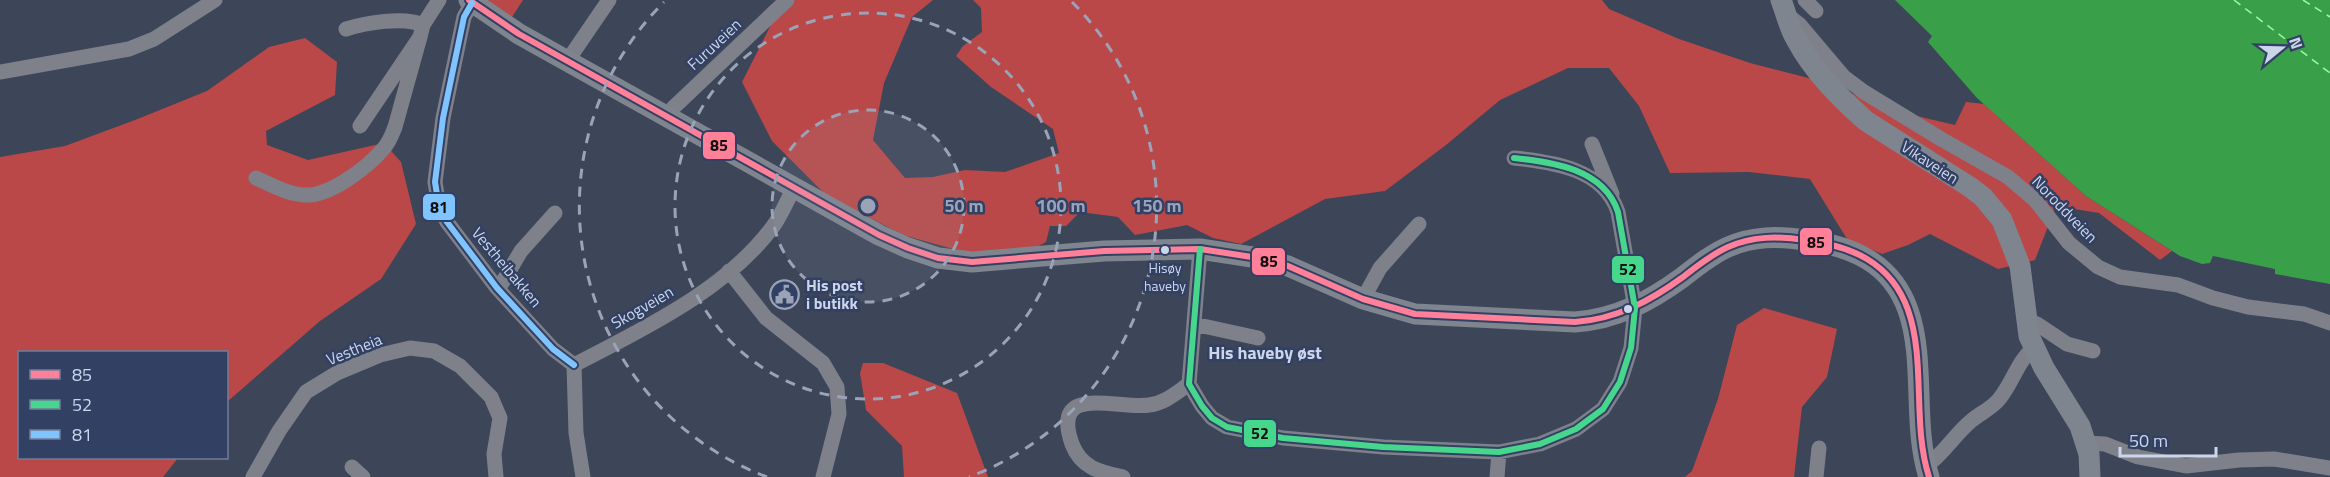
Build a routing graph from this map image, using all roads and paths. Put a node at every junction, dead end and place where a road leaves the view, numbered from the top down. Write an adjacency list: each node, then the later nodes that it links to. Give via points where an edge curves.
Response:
1 (215, 0): 12 (street, via 154,39 129,49)
2 (439, 0): 10 (street)
3 (609, 0): 11 (street)
4 (788, 0): 13 (street, Furuveien)
5 (1805, 0): 8 (street)
6 (471, 1): 11 (main road, via 519,34); 24 (street, Vestheibakken, via 464,17 443,118 435,182 439,207 447,222)
7 (1784, 7): 27 (main road, Vikaveien, via 1807,56 1849,106 1866,121 1970,187 1992,207 2009,234 2020,266); 28 (street, Noroddveien, via 1844,77 2008,177 2035,200 2069,243 2098,267 2120,277 2178,285 2248,307 2304,314)
8 (1816, 11)
9 (346, 29): 10 (street, via 397,21 417,22)
10 (421, 31): 14 (street); 17 (street, via 395,127 383,150 352,176 324,192 297,194)
11 (568, 60): 13 (main road)
12 (0, 72)
13 (669, 116): 18 (main road)
14 (360, 126)
15 (1592, 144): 19 (street)
16 (1514, 159): 19 (street, via 1566,166 1587,175)
17 (256, 178)
18 (794, 188): 22 (main road, via 908,248 956,261 1005,261 1104,250); 23 (street, Skogveien, via 776,224)
19 (1613, 196): 26 (street)
20 (555, 213): 24 (street, via 521,252)
21 (1419, 224): 25 (street, via 1380,268)
22 (1200, 249): 25 (main road, via 1288,266); 29 (street)
23 (729, 271): 33 (street, Skogveien, via 648,326); 43 (street, via 766,318 823,363 837,387 839,414)
24 (497, 288): 33 (street, Vestheibakken, via 553,349)
25 (1363, 299): 26 (main road, via 1415,314 1575,322)
26 (1635, 308): 37 (street, via 1631,348 1620,382 1603,409 1576,429 1540,444); 39 (main road, via 1715,254 1757,238 1833,244 1869,259 1894,284 1911,319)
27 (2026, 321): 31 (main road, Vikaveien); 32 (street, via 2067,345)
28 (2330, 323)
29 (1194, 324): 30 (street); 34 (street)
30 (1258, 338)
31 (2034, 348): 35 (main road, Vikaveien); 39 (street, via 2025,355 1998,401 1970,421)
32 (2093, 351)
33 (574, 364): 42 (street, via 576,433)
34 (1189, 384): 37 (street, via 1212,418 1227,427 1305,440); 44 (street, via 1165,401 1151,405 1094,402 1072,409 1067,430 1084,464)
35 (2086, 443): 38 (street, via 2106,444 2138,457 2186,466 2274,459); 47 (main road, Vikaveien)
36 (1819, 448): 46 (street)
37 (1499, 452): 45 (street)
38 (2330, 468)
39 (1927, 472)
40 (253, 477): 41 (street, Vestheia, via 306,392 337,373 380,355 410,348 434,351 460,366 491,397 500,418)
41 (495, 477)
42 (583, 477)
43 (823, 477)
44 (1123, 477)
45 (1497, 477)
46 (1816, 477)
47 (2090, 477)

